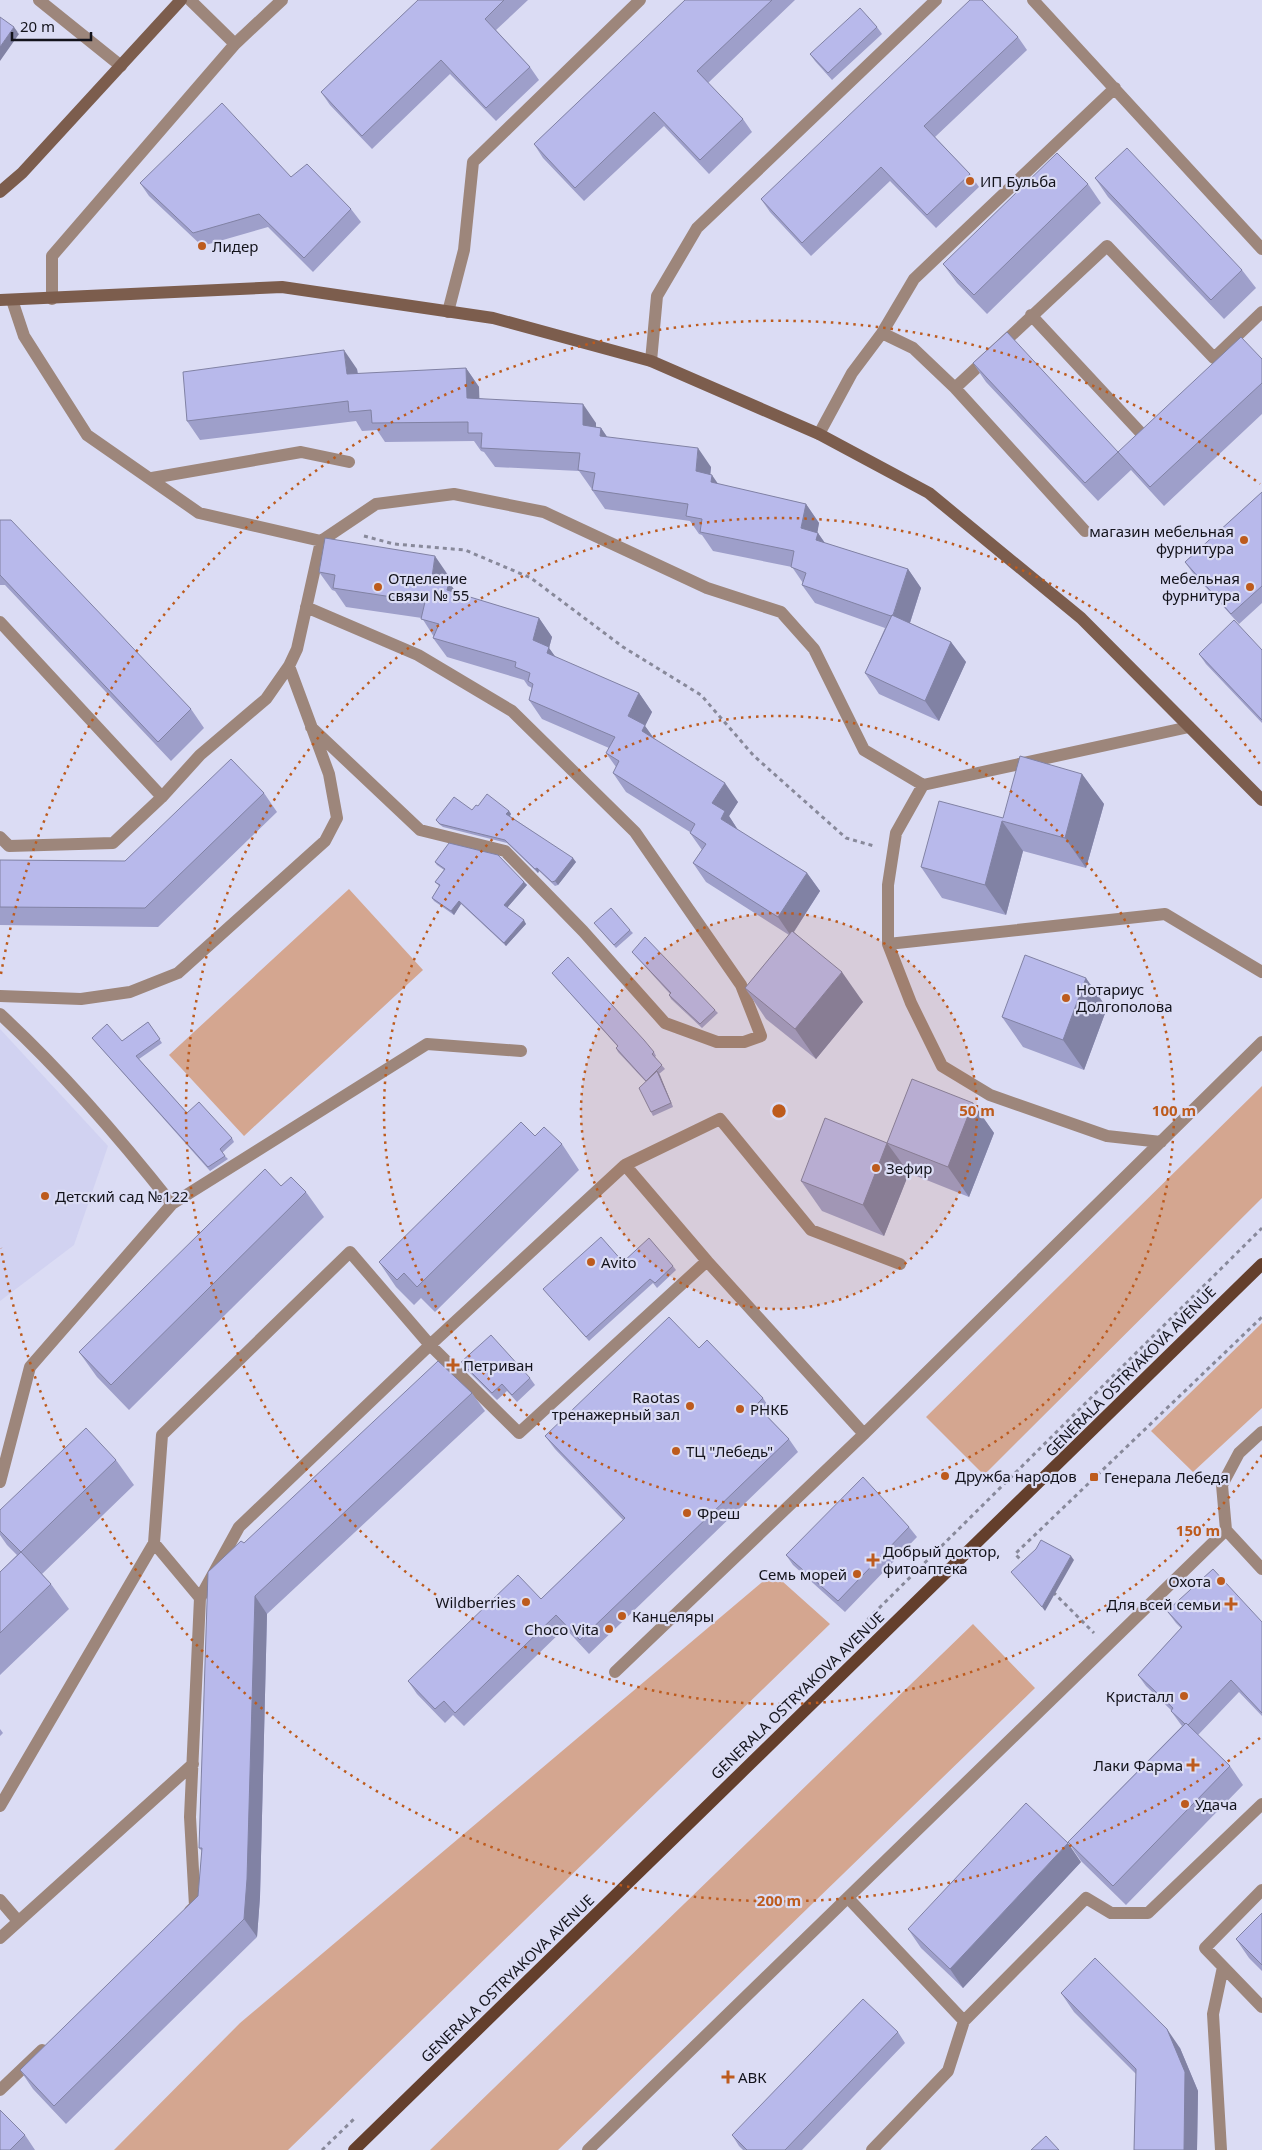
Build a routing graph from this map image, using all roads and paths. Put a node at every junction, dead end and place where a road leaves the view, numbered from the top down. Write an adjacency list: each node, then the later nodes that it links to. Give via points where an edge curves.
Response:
1 (39, 0): 9 (street)
2 (182, 0): 9 (main road)
3 (190, 0): 8 (street)
4 (282, 0): 8 (street)
5 (640, 0): 15 (street, via 473,162 464,250)
6 (936, 0): 19 (street, via 697,228 657,296)
7 (1033, 0): 10 (street)
8 (235, 44): 13 (street, via 52,256)
9 (121, 66): 11 (main road, via 22,173)
10 (1114, 88): 12 (street); 18 (street, via 914,279)
11 (0, 192)
12 (1262, 249)
13 (52, 299): 14 (main road); 15 (main road, via 282,287)
14 (6, 300): 24 (street, via 24,336 88,435)
15 (448, 312): 19 (main road, via 493,318)
16 (1262, 312): 17 (street, via 1214,358 1107,246)
17 (1031, 315): 20 (street); 21 (street)
18 (882, 333): 20 (street, via 913,348); 22 (street, via 852,372)
19 (651, 362): 22 (main road)
20 (955, 388): 26 (street)
21 (1140, 432)
22 (819, 434): 31 (main road, via 929,493 1081,618)
23 (349, 462): 24 (street, via 301,452)
24 (152, 478): 27 (street, via 199,513)
25 (340, 528): 27 (street); 33 (street, via 376,504 454,494 544,512 707,588 781,612 814,650 864,750); 37 (path, via 394,544 465,550 530,578 623,647 701,695 754,756 846,838)
26 (1085, 530)
27 (321, 541): 28 (street)
28 (306, 607): 30 (street, via 297,649); 32 (street, via 418,655 512,711 635,832 741,985 760,1036 744,1042 717,1042 665,1023 583,931 505,851 420,830)
29 (0, 622): 34 (street)
30 (289, 666): 32 (street); 34 (street, via 266,699 200,755)
31 (1189, 726): 33 (street); 35 (main road)
32 (311, 727): 40 (street, via 329,774 337,818 325,841 178,973 130,992 81,999)
33 (922, 785): 37 (street, via 896,833)
34 (162, 797): 36 (street, via 113,843 9,846)
35 (1262, 800)
36 (0, 837)
37 (893, 852): 38 (street, via 888,885)
38 (888, 944): 39 (street, via 1165,914); 44 (street, via 911,1003 942,1066 990,1095 1107,1136)
39 (1262, 972)
40 (0, 996)
41 (0, 1014): 46 (street, via 35,1046 120,1138)
42 (1262, 1042): 44 (street)
43 (521, 1051): 46 (street, via 427,1044)
44 (1161, 1142): 54 (street)
45 (625, 1165): 48 (street); 49 (street, via 720,1119 811,1230); 52 (street)
46 (172, 1204): 55 (street, via 30,1367)
47 (1262, 1228): 56 (path)
48 (708, 1261): 52 (street, via 520,1433); 54 (street)
49 (900, 1264)
50 (1262, 1264): 79 (main road, GENERALA OSTRYAKOVA AVENUE)
51 (1262, 1317): 59 (path, via 1015,1554)
52 (430, 1345): 58 (street, via 350,1252 162,1435); 62 (street, via 240,1527)
53 (1262, 1432): 57 (street, via 1239,1453 1222,1485)
54 (864, 1434): 64 (street)
55 (0, 1482)
56 (978, 1511)
57 (1226, 1530): 60 (street); 63 (street)
58 (154, 1543): 62 (street); 67 (street)
59 (1028, 1567)
60 (1262, 1569)
61 (1048, 1587): 63 (path)
62 (200, 1598): 65 (street)
63 (1107, 1647): 69 (street)
64 (615, 1672)
65 (193, 1764): 71 (street, via 190,1817 195,1906); 72 (street)
66 (1262, 1804): 76 (street, via 1148,1913 1110,1914 1086,1898)
67 (0, 1806)
68 (1262, 1890): 74 (street, via 1205,1948)
69 (848, 1898): 76 (street); 80 (street)
70 (0, 1900): 72 (street)
71 (182, 1919)
72 (18, 1921): 73 (street)
73 (0, 1938)
74 (1223, 1967): 75 (street); 82 (street, via 1213,2014)
75 (1262, 2007)
76 (964, 2021): 81 (street, via 948,2071)
77 (49, 2043): 78 (street)
78 (0, 2090)
79 (354, 2150)
80 (588, 2150)
81 (872, 2150)
82 (1221, 2150)

